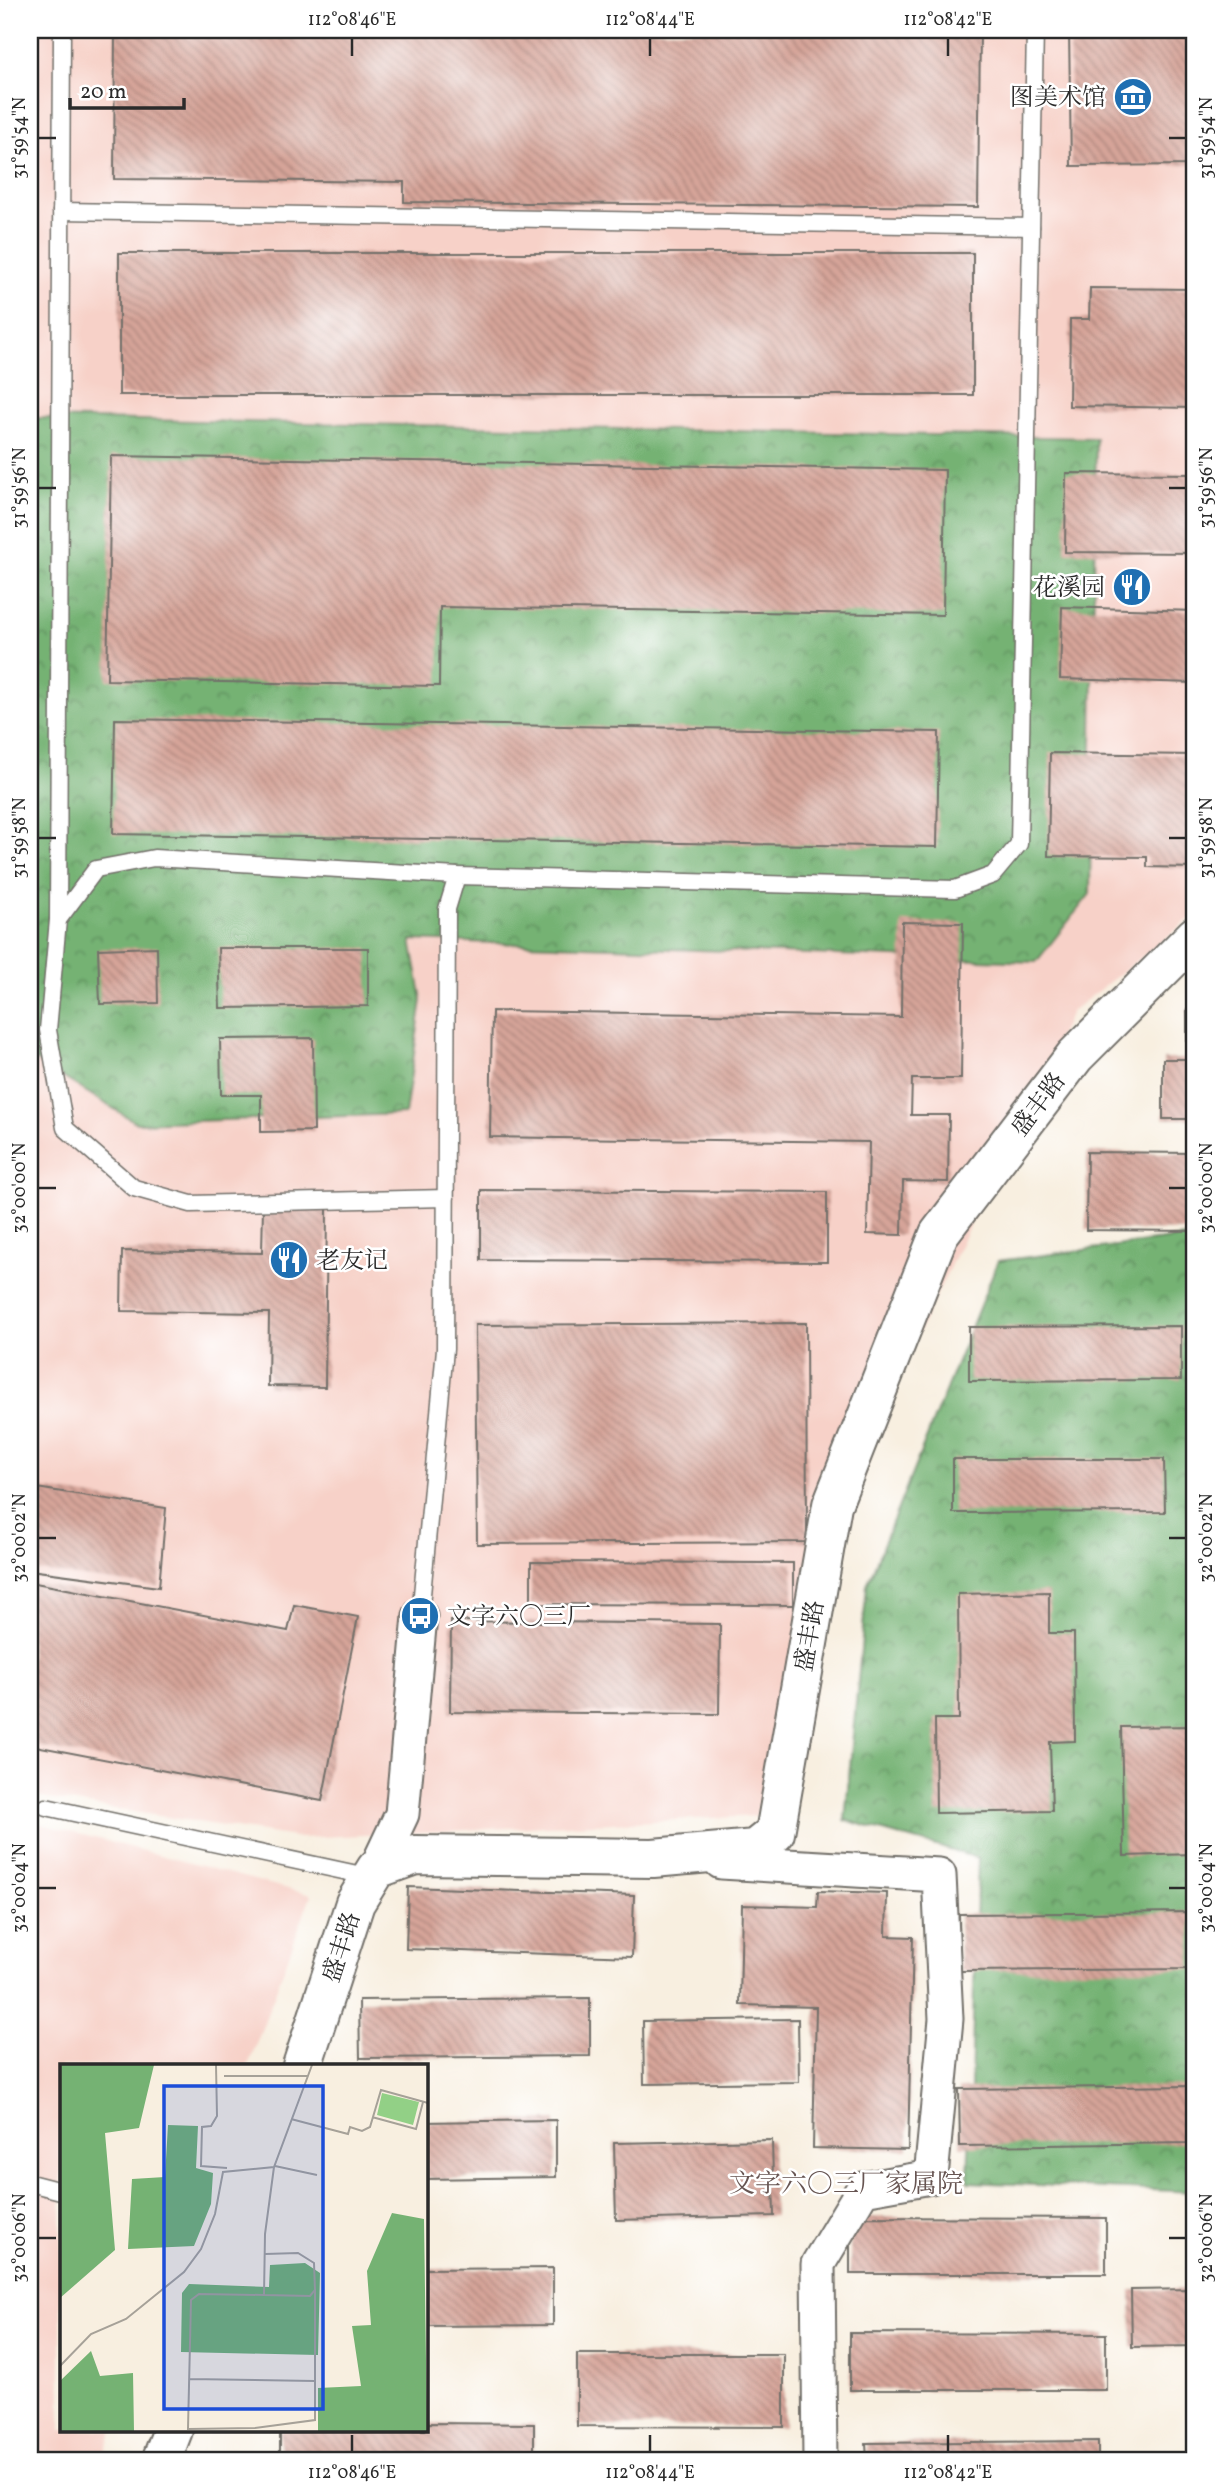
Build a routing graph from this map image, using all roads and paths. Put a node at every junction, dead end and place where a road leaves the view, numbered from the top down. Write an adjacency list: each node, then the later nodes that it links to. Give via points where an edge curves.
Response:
1 (62, 30): 3 (lane)
2 (1035, 30): 4 (lane)
3 (61, 211): 4 (lane); 6 (lane)
4 (1031, 227): 5 (lane, via 1019,844 993,875 956,889)
5 (457, 876): 6 (lane, via 153,858 96,869); 8 (lane, via 447,909)
6 (58, 920): 8 (lane, via 48,1030 65,1128 134,1188 191,1204)
7 (1195, 936): 11 (street, 盛丰路, via 1075,1056 939,1234 832,1505 775,1833 755,1849)
8 (446, 1198): 9 (lane, via 445,1349)
9 (420, 1616): 12 (street, via 401,1814)
10 (46, 1807): 12 (lane)
11 (653, 1858): 12 (street, 盛丰路, via 415,1855); 18 (street, via 939,1875 946,2019 931,2177 863,2189 818,2264)
12 (373, 1873): 13 (street, 盛丰路, via 355,1903)
13 (303, 2064)
14 (30, 2183): 15 (lane)
15 (60, 2191)
16 (172, 2432): 17 (street)
17 (161, 2461)
18 (820, 2461)

